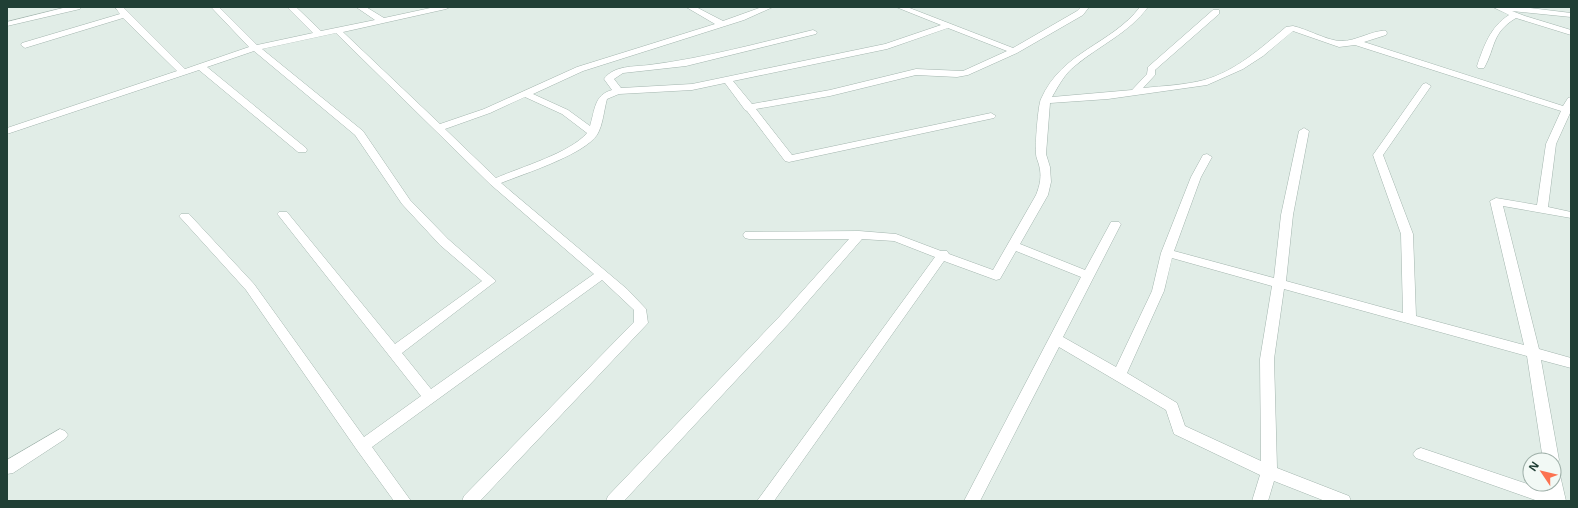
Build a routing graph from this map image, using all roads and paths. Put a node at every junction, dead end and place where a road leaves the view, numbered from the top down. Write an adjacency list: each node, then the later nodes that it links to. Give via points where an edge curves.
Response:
1 (76, 7): 18 (street)
2 (119, 7): 14 (street)
3 (215, 7): 28 (street)
4 (291, 7): 25 (street)
5 (360, 7): 17 (street)
6 (446, 7): 17 (street)
7 (690, 7): 19 (street)
8 (769, 7): 19 (street)
9 (900, 7): 20 (street)
10 (1085, 7): 29 (street, via 1080,13)
11 (1144, 7): 38 (street, via 1135,19 1116,34 1072,63 1061,74)
12 (1498, 7): 15 (street); 16 (street)
13 (1216, 12): 37 (street, via 1151,69 1151,75)
14 (125, 15): 27 (street); 32 (street)
15 (1514, 15): 24 (street); 31 (street, via 1504,21 1492,35)
16 (1571, 15)
17 (383, 21): 21 (street)
18 (7, 24)
19 (722, 24): 36 (street, via 580,69)
20 (947, 26): 29 (street); 33 (street, via 887,46)
21 (338, 31): 25 (street); 43 (street)
22 (813, 32): 35 (street, via 686,63 621,71 612,74 609,79)
23 (1383, 32): 26 (street)
24 (1571, 33)
25 (320, 35): 28 (street)
26 (1356, 42): 37 (street, via 1339,44 1302,30 1288,29 1254,60 1220,79); 41 (street)
27 (25, 45)
28 (255, 48): 30 (street); 65 (street, via 359,133 406,202 444,242 490,281)
29 (1014, 51): 40 (street, via 965,73 916,72)
30 (200, 66): 32 (street); 47 (street)
31 (1481, 66)
32 (183, 72): 44 (street)
33 (728, 80): 35 (street, via 692,87); 40 (street)
34 (1426, 86): 63 (street, via 1378,155 1407,234)
35 (618, 92): 46 (street, via 603,98)
36 (524, 93): 43 (street, via 487,111); 46 (street, via 565,112)
37 (1134, 93): 38 (street)
38 (1046, 100): 57 (street, via 1041,154 1046,182 1042,195)
39 (1571, 100): 41 (street)
40 (748, 108): 42 (street, via 789,159)
41 (1566, 110): 50 (street, via 1551,144)
42 (991, 116)
43 (439, 128): 49 (street)
44 (7, 131)
45 (1304, 131): 62 (street, via 1287,215)
46 (593, 133): 49 (street, via 573,150)
47 (302, 150)
48 (1207, 157): 58 (street, via 1196,177)
49 (494, 182): 60 (street)
50 (1542, 209): 52 (street); 66 (street, via 1496,201)
51 (283, 214): 65 (street)
52 (1571, 215)
53 (185, 216): 71 (street, via 250,286)
54 (1115, 224): 61 (street)
55 (749, 235): 56 (street)
56 (859, 235): 59 (street, via 896,238); 78 (street, via 785,319)
57 (1013, 246): 59 (street, via 996,276); 61 (street)
58 (1167, 253): 62 (street); 68 (street, via 1158,291)
59 (943, 254): 79 (street)
60 (602, 274): 69 (street); 77 (street, via 640,309 641,324)
61 (1089, 276): 64 (street)
62 (1279, 284): 63 (street); 75 (street, via 1267,359)
63 (1410, 319): 66 (street)
64 (1056, 339): 68 (street); 80 (street)
65 (394, 352): 69 (street)
66 (1533, 353): 67 (street); 72 (street)
67 (1571, 363)
68 (1119, 375): 75 (street, via 1172,407 1179,430)
69 (430, 397): 71 (street)
70 (60, 435): 74 (street)
71 (362, 446): 76 (street)
72 (1550, 452)
73 (1422, 454): 83 (street)
74 (7, 468)
75 (1269, 472): 81 (street); 82 (street)
76 (403, 501)
77 (470, 501)
78 (614, 501)
79 (765, 501)
80 (972, 501)
81 (1260, 501)
82 (1343, 501)
83 (1558, 501)

